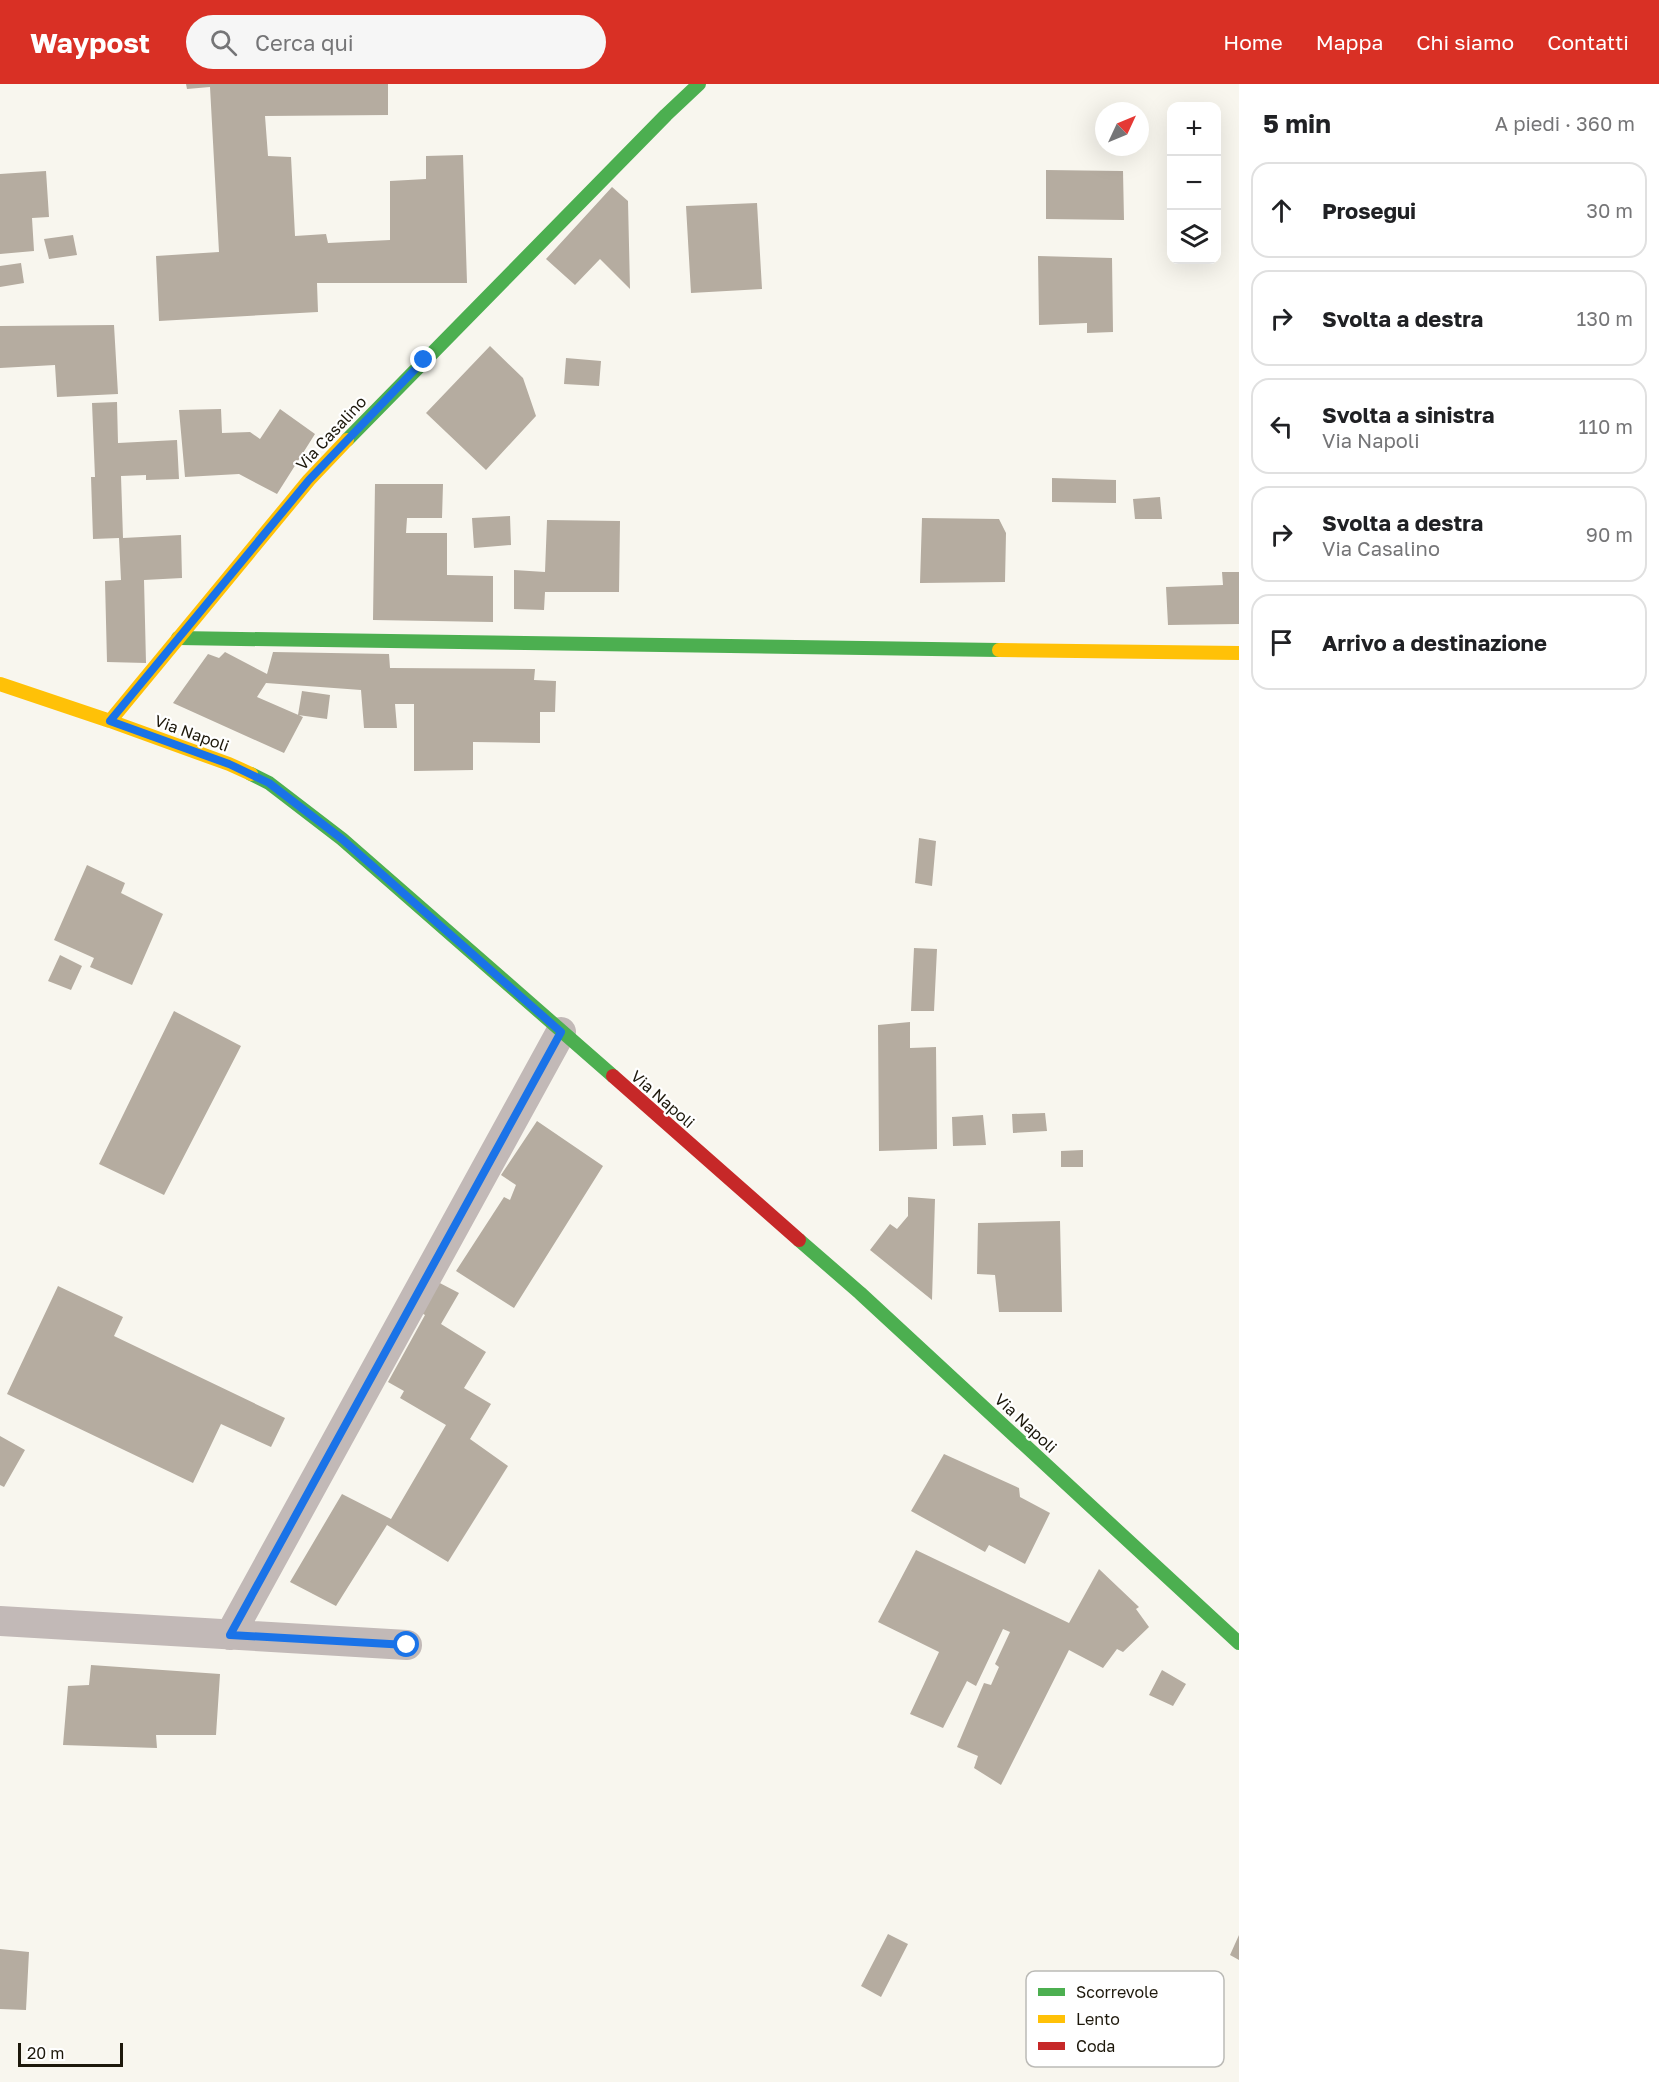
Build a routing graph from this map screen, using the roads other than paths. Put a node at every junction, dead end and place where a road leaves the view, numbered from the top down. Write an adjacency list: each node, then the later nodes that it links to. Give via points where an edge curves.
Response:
1 (699, 84): 2 (street, Via Casalino, via 309,480)
2 (178, 638): 3 (street); 5 (street, Via Casalino)
3 (1239, 653)
4 (0, 684): 5 (street, Via Napoli)
5 (110, 721): 6 (street, Via Napoli, via 229,764 269,783 342,839)
6 (561, 1032): 8 (street); 9 (street, Via Napoli, via 860,1293)
7 (0, 1621): 8 (street)
8 (230, 1635): 10 (street)
9 (1239, 1643)
10 (407, 1645)

